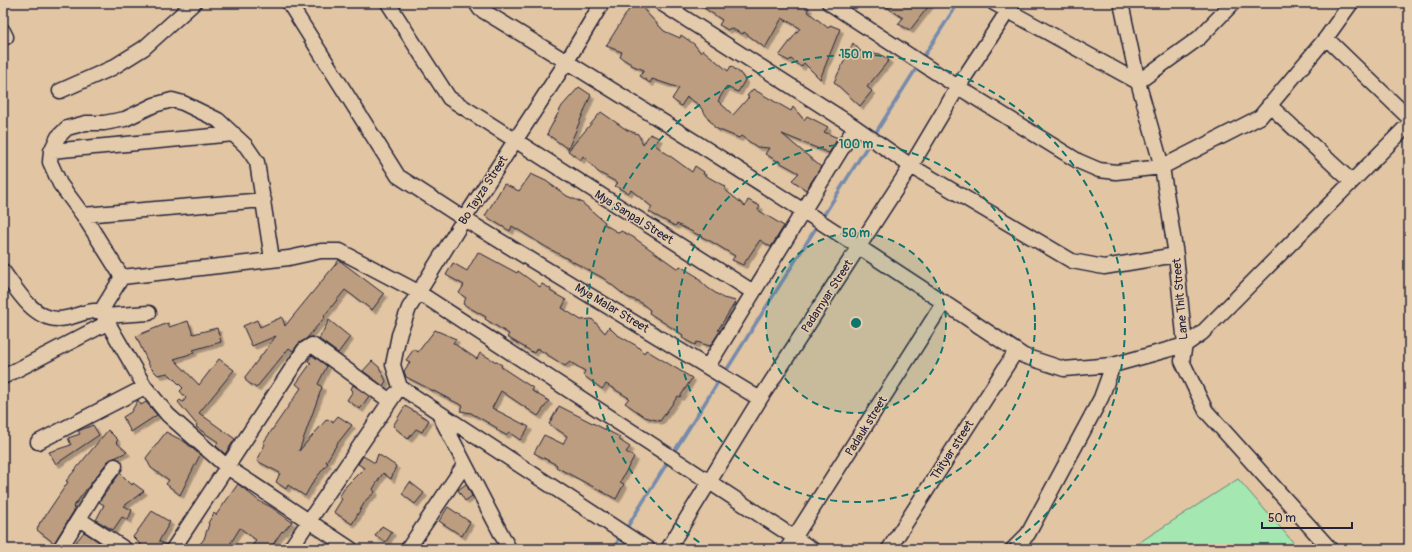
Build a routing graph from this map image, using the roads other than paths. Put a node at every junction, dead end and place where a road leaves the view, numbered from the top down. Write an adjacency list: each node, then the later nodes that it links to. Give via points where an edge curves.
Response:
1 (194, 3): 17 (street, via 144,48 112,68)
2 (289, 3): 31 (street, Mya Malar Street, via 398,176)
3 (388, 3): 23 (street, Mya Sanpal Street, via 449,98)
4 (476, 3): 14 (street, via 480,9)
5 (602, 3): 14 (street, Bo Tayza Street)
6 (661, 3): 21 (street)
7 (829, 3): 16 (street)
8 (994, 3): 12 (street)
9 (1121, 3): 15 (street, Lane Thit Street)
10 (1233, 3): 15 (street, via 1199,38)
11 (1351, 3): 13 (street)
12 (1010, 7): 15 (street); 16 (street, Padamyar Street)
13 (1326, 38): 18 (street); 19 (street)
14 (567, 61): 23 (street, Bo Tayza Street); 29 (street)
15 (1138, 82): 26 (street, Lane Thit Street)
16 (958, 87): 25 (street, Padamyar Street); 26 (street, via 1078,161 1099,170 1116,172)
17 (60, 91)
18 (1269, 105): 26 (street, via 1260,117); 27 (street)
19 (1409, 118)
20 (1409, 124): 27 (street)
21 (855, 127): 25 (street); 29 (street)
22 (234, 134): 24 (street); 24 (street, via 218,120 172,100 154,104 125,119 86,123 67,128 58,137); 28 (street, via 257,162)
23 (515, 141): 31 (street, Bo Tayza Street); 38 (street, Mya Sanpal Street)
24 (51, 151): 30 (street, via 50,162 60,184)
25 (911, 166): 32 (street, Padamyar Street); 33 (street, via 1072,261 1104,267)
26 (1162, 167): 33 (street, Lane Thit Street)
27 (1351, 181): 42 (street, via 1202,333)
28 (264, 200): 30 (street); 34 (street)
29 (804, 210): 32 (street); 38 (street)
30 (83, 215): 36 (street)
31 (464, 219): 37 (street, Bo Tayza Street); 45 (street, Mya Malar Street)
32 (859, 248): 39 (street); 49 (street, Padamyar Street)
33 (1176, 255): 42 (street, Lane Thit Street)
34 (272, 259): 36 (street); 37 (street, via 321,251 340,251)
35 (3, 271): 41 (street, via 29,305 46,316 58,319 93,310)
36 (122, 277): 41 (street)
37 (418, 292): 48 (street, Bo Tayza Street, via 409,308 397,342 393,365); 56 (street)
38 (753, 292): 45 (street)
39 (944, 302): 43 (street); 59 (street, Padauk street)
40 (149, 313): 41 (street)
41 (105, 316): 46 (street); 47 (street)
42 (1185, 345): 44 (street); 72 (street, Lane Thit Street, via 1182,361 1206,411)
43 (1016, 351): 44 (street, via 1064,369); 70 (street, Thityar street)
44 (1113, 365): 71 (street, via 1101,398 1028,534)
45 (708, 366): 49 (street, Mya Malar Street)
46 (3, 377)
47 (145, 387): 52 (street); 55 (street, via 168,415)
48 (400, 387): 50 (street); 51 (street)
49 (760, 399): 56 (street, Padamyar Street)
50 (390, 401): 55 (street, via 312,345 304,350); 58 (street)
51 (439, 414): 53 (street); 67 (street)
52 (38, 442)
53 (464, 464): 65 (street); 66 (street)
54 (115, 466): 57 (street)
55 (227, 467): 58 (street); 62 (street)
56 (710, 482): 59 (street); 68 (street, Padamyar Street)
57 (79, 519): 60 (street); 61 (street)
58 (308, 520): 63 (street); 64 (street)
59 (791, 543): 69 (street)
60 (60, 549)
61 (125, 549)
62 (173, 549)
63 (290, 549)
64 (351, 549)
65 (408, 549)
66 (508, 549)
67 (648, 549)
68 (668, 549)
69 (812, 549)
70 (889, 549)
71 (1013, 549)
72 (1330, 549)

